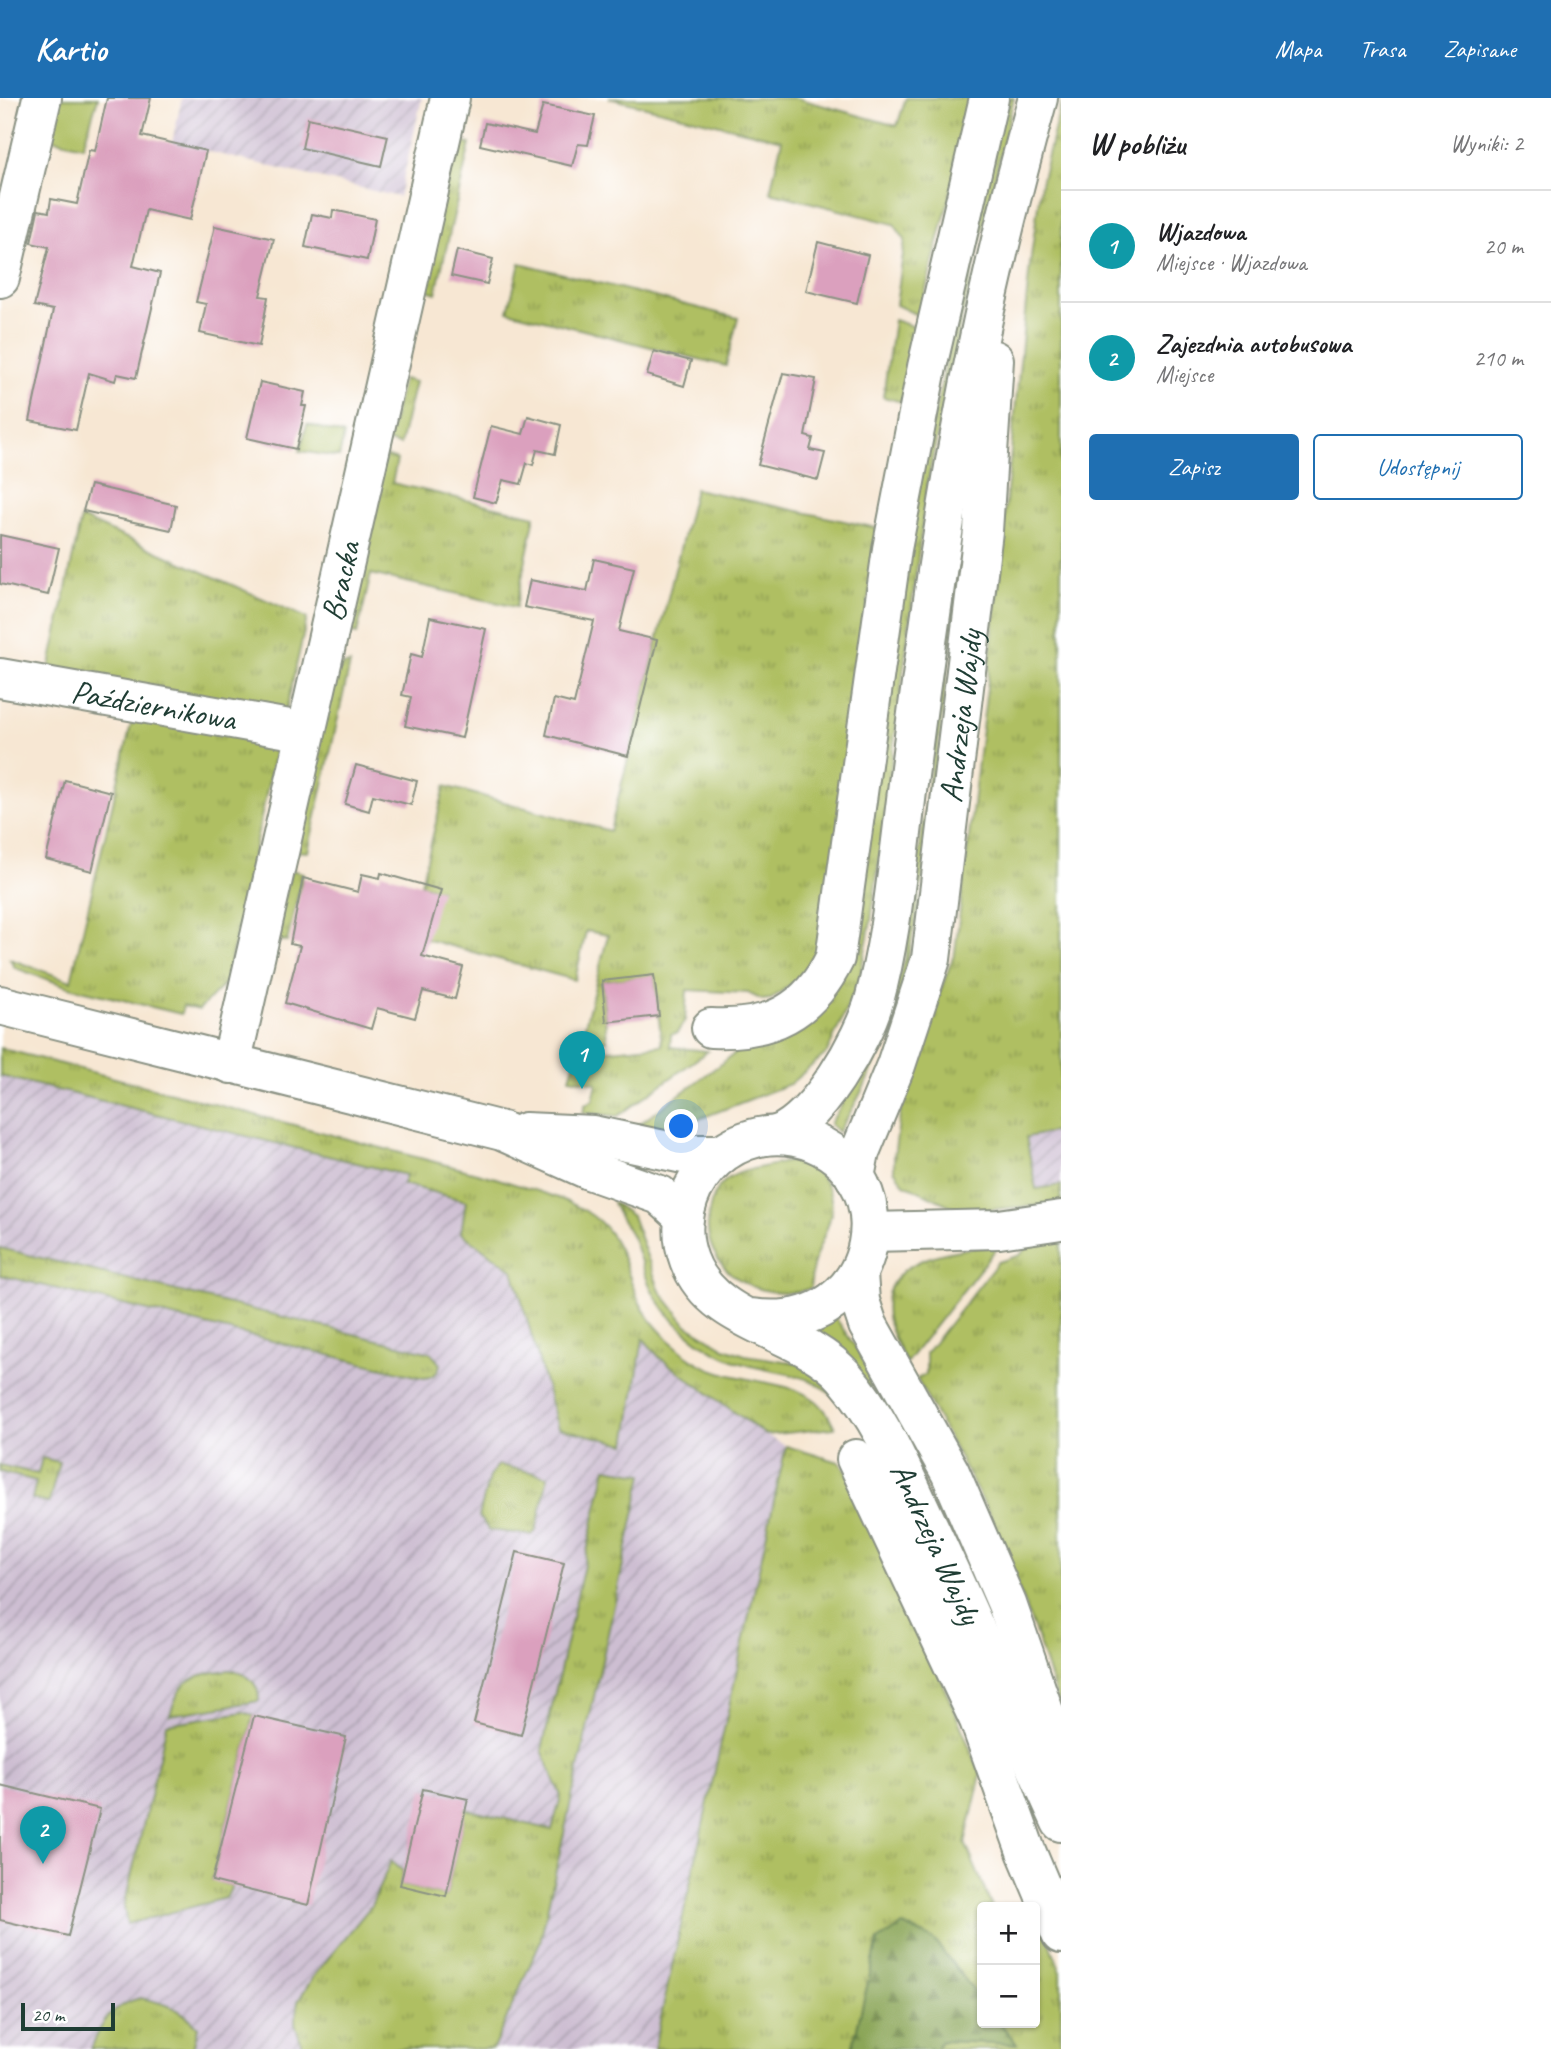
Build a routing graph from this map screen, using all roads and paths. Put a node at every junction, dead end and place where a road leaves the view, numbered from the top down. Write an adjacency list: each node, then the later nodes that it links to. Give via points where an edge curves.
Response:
1 (42, 98): 6 (street)
2 (450, 98): 8 (street, Bracka)
3 (989, 98): 10 (street, via 927,367 892,549 835,958 809,998 785,1016 753,1028)
4 (1038, 98): 5 (street, Andrzeja Wajdy)
5 (1001, 243): 13 (street, Andrzeja Wajdy, via 968,383 943,528 891,915 874,1001 863,1031 834,1081); 15 (street, Andrzeja Wajdy, via 983,531 931,959 896,1065 860,1152)
6 (0, 278)
7 (0, 678): 8 (street, Październikowa)
8 (306, 732): 11 (street, Bracka)
9 (0, 1005): 11 (street)
10 (711, 1028)
11 (231, 1064): 12 (street)
12 (502, 1131): 14 (street, via 593,1136 683,1154); 16 (street, via 660,1195)
13 (777, 1135): 14 (street, Andrzeja Wajdy, via 738,1143); 15 (street, Andrzeja Wajdy, via 821,1147)
14 (720, 1154): 16 (street, Andrzeja Wajdy, via 700,1175)
15 (855, 1177): 18 (street, Andrzeja Wajdy)
16 (684, 1217): 20 (street, Andrzeja Wajdy, via 689,1260 699,1280 722,1303)
17 (1061, 1220): 18 (street, via 999,1229)
18 (871, 1232): 19 (street, Andrzeja Wajdy)
19 (858, 1274): 20 (street, Andrzeja Wajdy, via 835,1301 817,1312 796,1320); 22 (street, Andrzeja Wajdy, via 868,1325 950,1472 1007,1604)
20 (751, 1318): 23 (street, Andrzeja Wajdy, via 838,1370 866,1404 953,1578)
21 (856, 1459): 24 (street, via 979,1720)
22 (1061, 1761)
23 (1061, 1822)
24 (1061, 1934)

